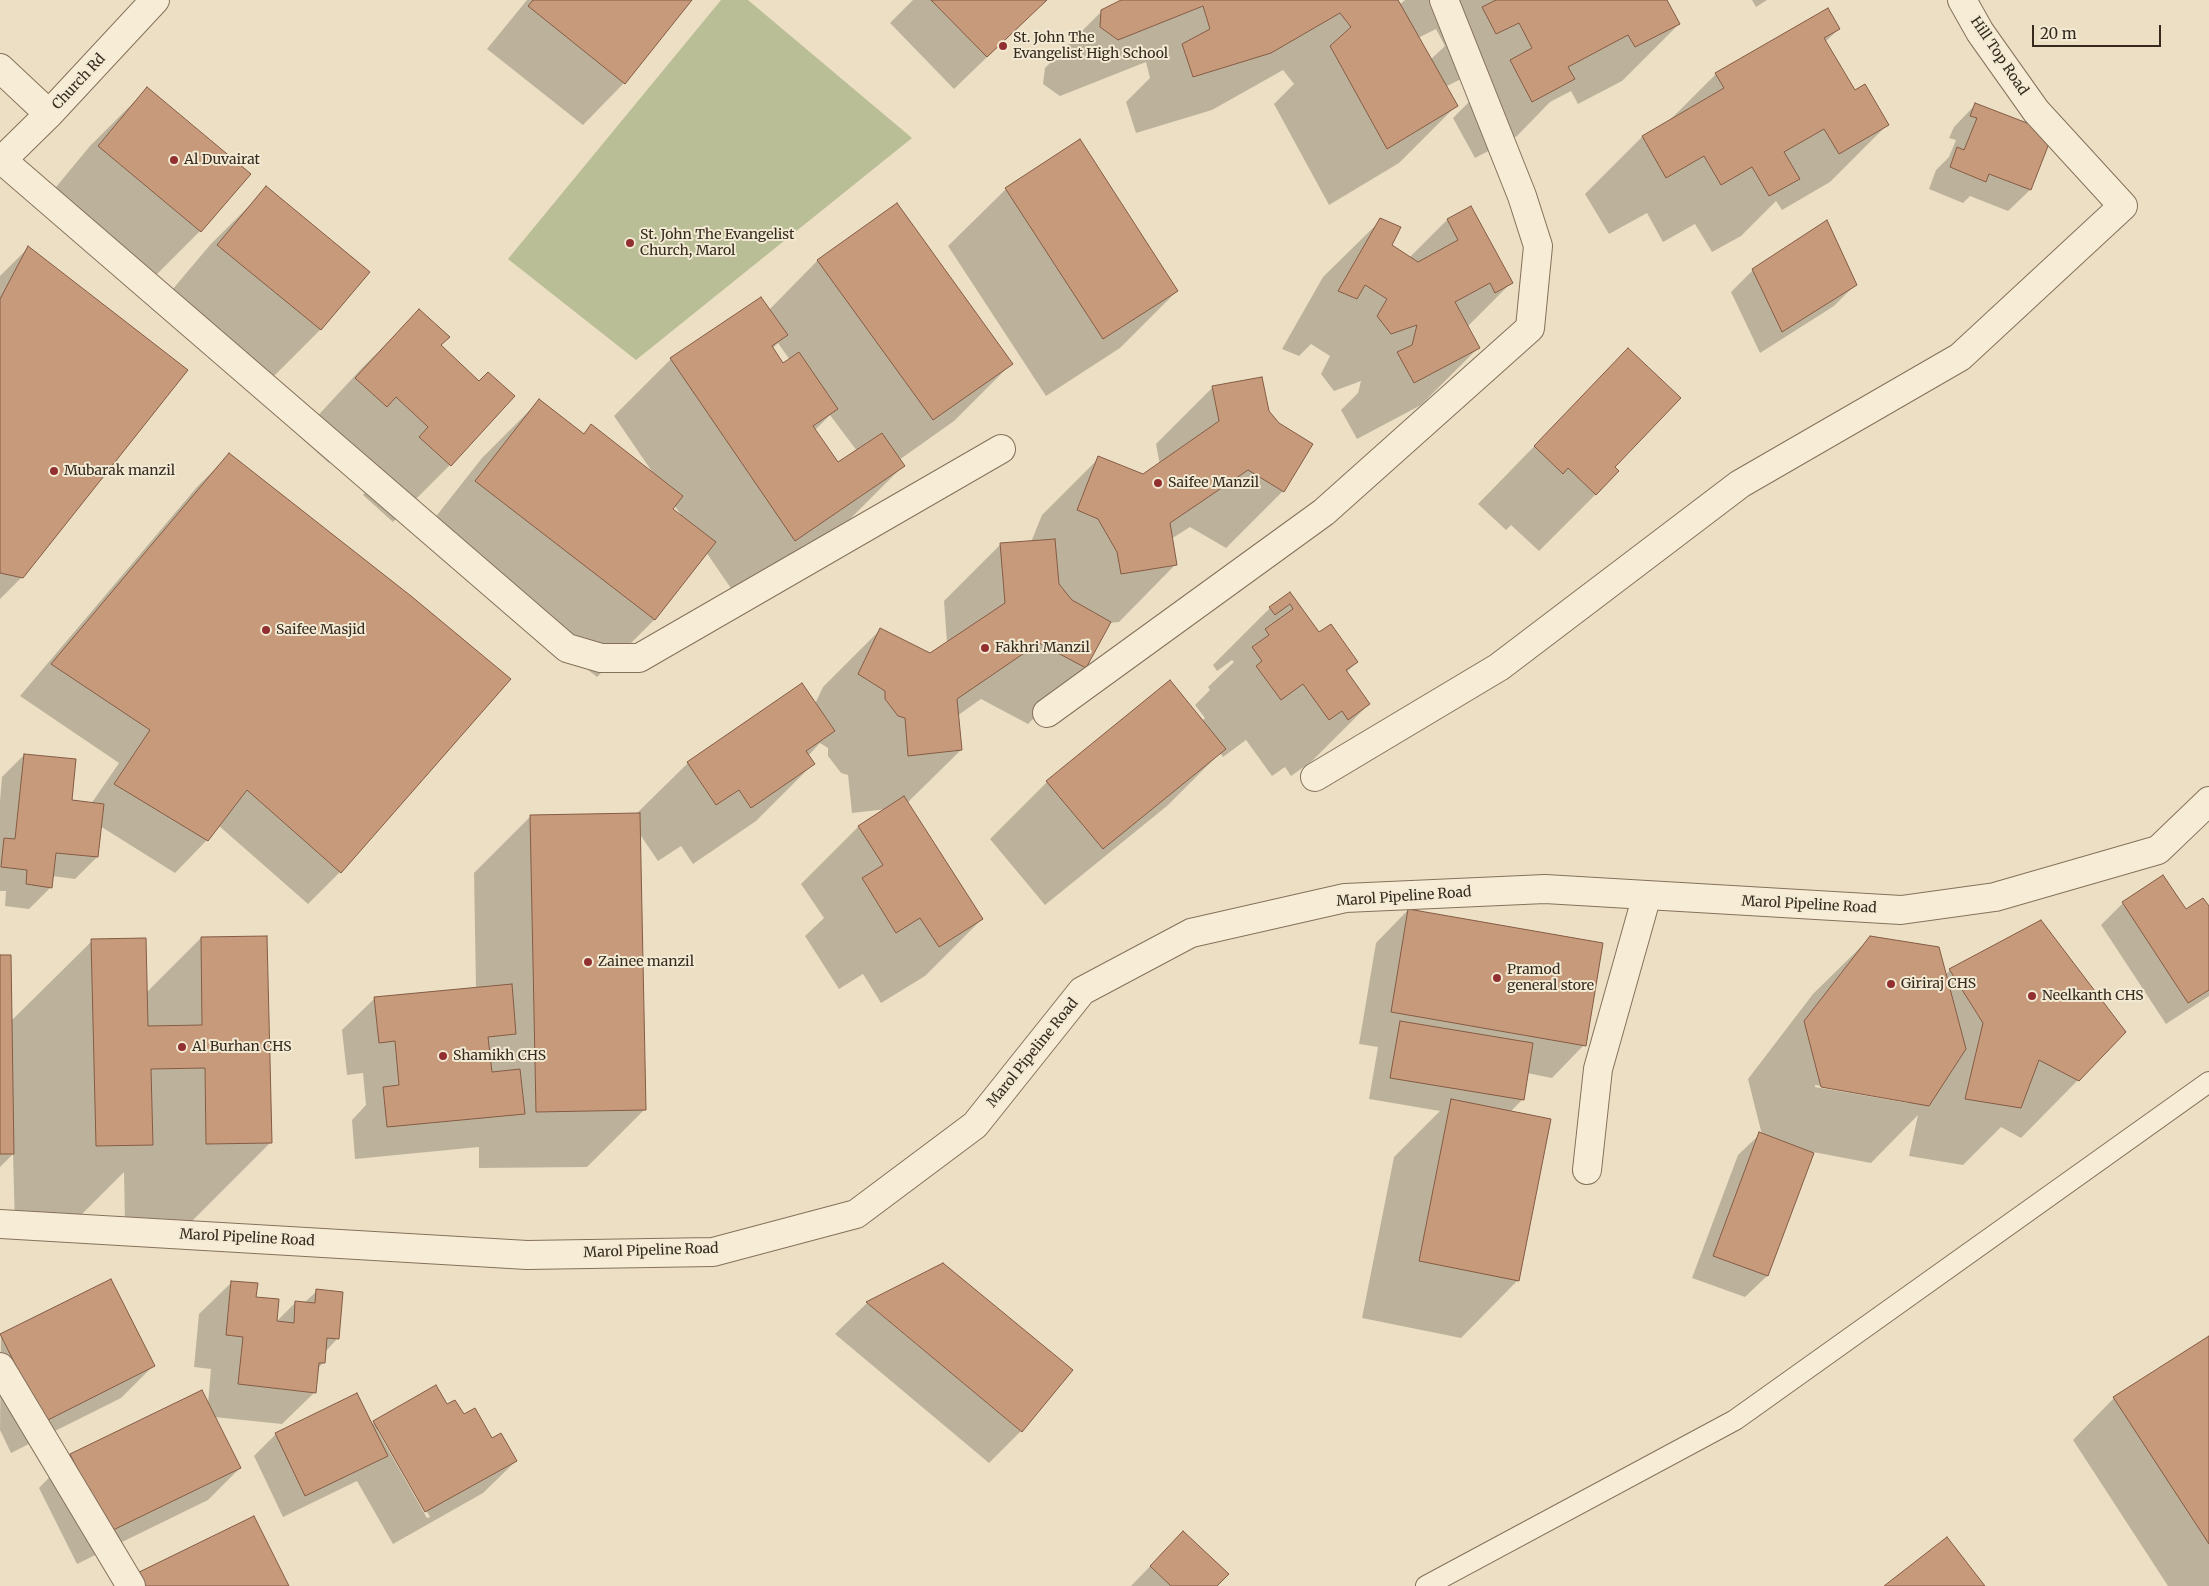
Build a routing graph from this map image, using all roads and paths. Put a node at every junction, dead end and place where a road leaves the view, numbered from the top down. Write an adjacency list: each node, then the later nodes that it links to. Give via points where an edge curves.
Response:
1 (155, 0): 5 (street, Church Rd)
2 (1444, 0): 8 (street, via 1522,196 1538,246 1530,328 1324,512)
3 (1962, 0): 9 (street, Hill Top Road, via 1980,32 2036,111 2123,206 1960,357 1740,484 1499,667)
4 (0, 68): 5 (street)
5 (49, 114): 6 (street, Church Rd)
6 (1, 161): 7 (street, via 567,648 601,658 640,658)
7 (1002, 449)
8 (1047, 713)
9 (1315, 777)
10 (2209, 801): 11 (street, Marol Pipeline Road, via 2158,850 1995,897 1901,910)
11 (1647, 895): 13 (street, via 1598,1069); 14 (street, Marol Pipeline Road, via 1545,889 1346,898 1191,933 1082,991 975,1125 856,1214 713,1252 528,1255)
12 (2209, 1082): 17 (lane, via 1734,1420)
13 (1586, 1170)
14 (0, 1224)
15 (0, 1367): 16 (street)
16 (131, 1586)
17 (1426, 1586)

